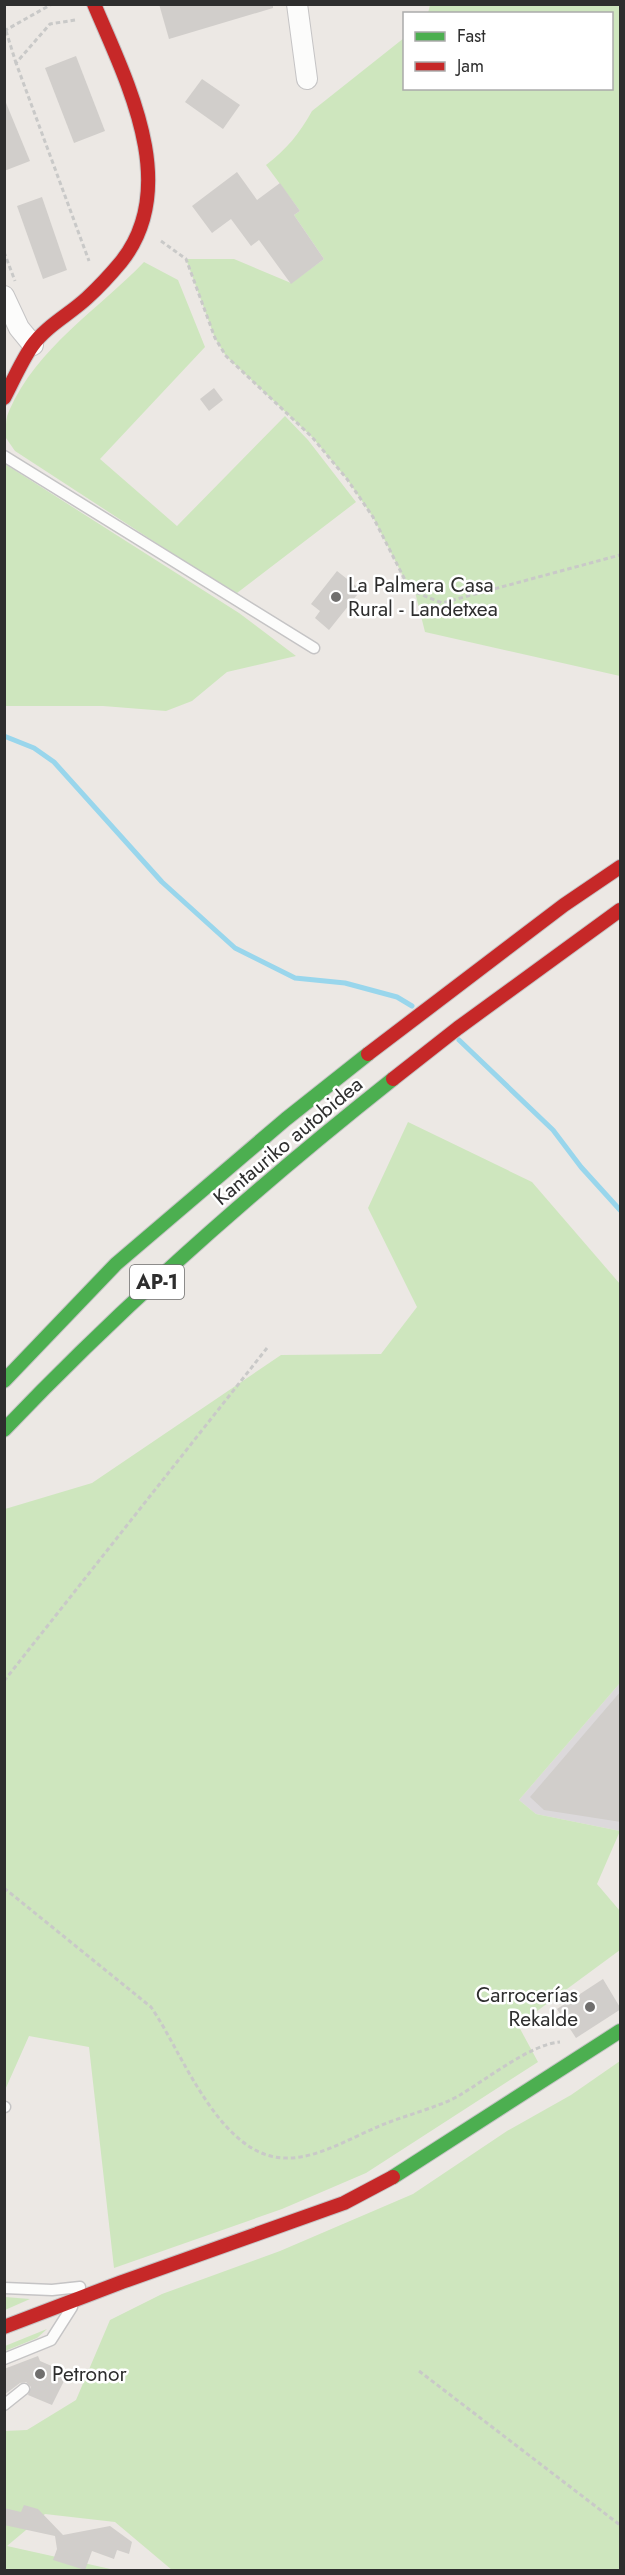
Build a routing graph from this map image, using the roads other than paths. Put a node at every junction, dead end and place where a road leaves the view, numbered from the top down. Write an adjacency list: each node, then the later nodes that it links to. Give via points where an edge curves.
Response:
1 (94, 4): 5 (main road, via 134,100 145,143 148,189 142,228 122,261)
2 (297, 4): 3 (street)
3 (307, 80)
4 (4, 296): 5 (street)
5 (33, 345): 6 (main road)
6 (4, 398)
7 (4, 456): 8 (lane)
8 (314, 648)
9 (621, 867): 11 (main road, Kantauriko autobidea / AP-1, via 428,1005 286,1119 116,1264)
10 (621, 910): 12 (main road, Kantauriko autobidea / AP-1, via 458,1028 315,1141 150,1288)
11 (4, 1381)
12 (4, 1430)
13 (621, 2031): 14 (main road, via 405,2170 344,2203)
14 (122, 2282): 15 (lane, via 52,2290); 16 (main road)
15 (4, 2288)
16 (77, 2298): 17 (main road); 18 (lane, via 51,2340)
17 (4, 2327)
18 (4, 2359)
19 (24, 2389): 20 (lane)
20 (4, 2405)

